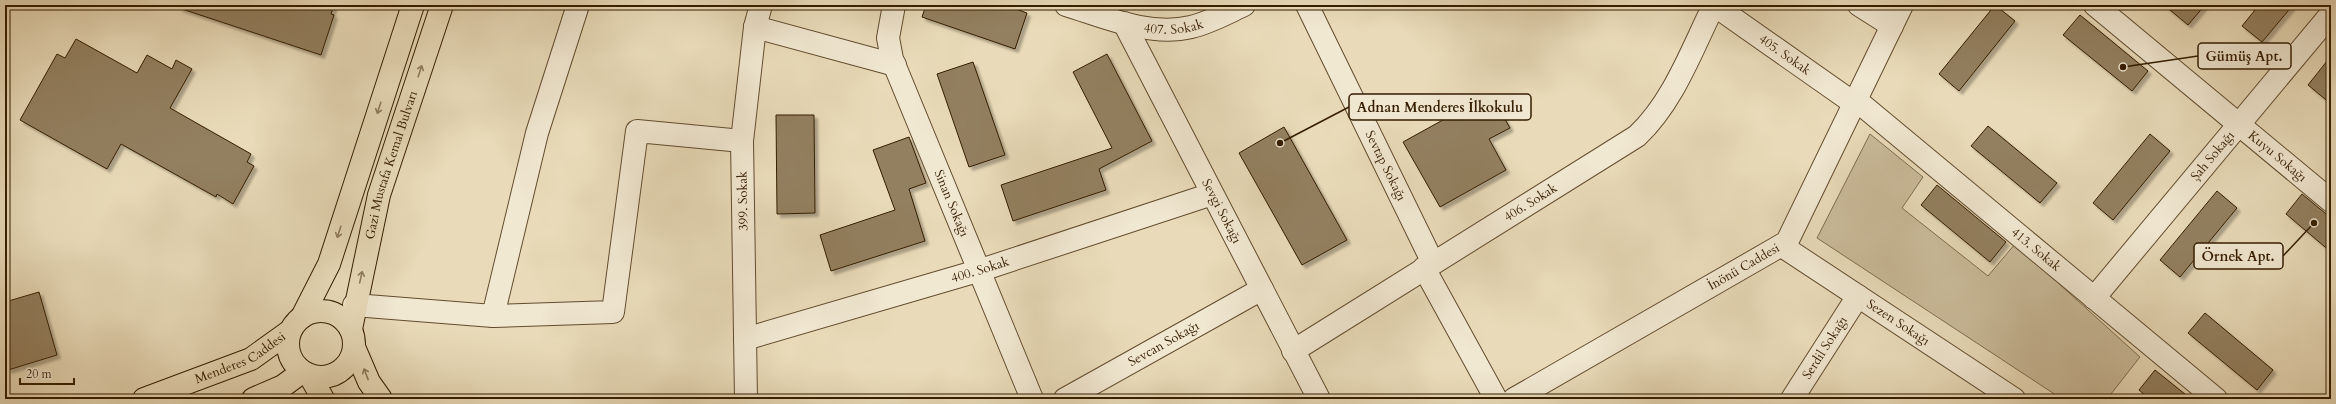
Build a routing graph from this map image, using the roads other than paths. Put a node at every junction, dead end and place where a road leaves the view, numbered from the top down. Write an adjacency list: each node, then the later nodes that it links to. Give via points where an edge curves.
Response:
1 (413, 5): 31 (main road, one-way to 31, via 329,264)
2 (442, 5): 29 (main road, Gazi Mustafa Kemal Bulvarı, one-way to 2, via 379,195)
3 (578, 5): 30 (street, via 537,133)
4 (761, 5): 16 (street, 399. Sokak)
5 (894, 5): 17 (street, Sinan Sokağı, via 888,38)
6 (1066, 5): 14 (street, 407. Sokak)
7 (1244, 5): 14 (street, 407. Sokak, via 1189,28 1155,29)
8 (1307, 5): 24 (street, Sevtap Sokağı)
9 (1714, 5): 18 (street, 405. Sokak); 24 (street, 406. Sokak, via 1666,103 1637,136)
10 (1859, 5): 15 (street)
11 (1902, 5): 15 (street, İnönü Caddesi)
12 (2095, 5): 19 (street, Kuyu Sokağı)
13 (2331, 14): 19 (street, Şah Sokağı)
14 (1124, 23): 21 (street, Sevgi Sokağı)
15 (1892, 26): 18 (street, İnönü Caddesi)
16 (755, 27): 17 (street); 20 (street, 399. Sokak)
17 (895, 65): 25 (street, Sinan Sokağı)
18 (1855, 102): 23 (street, İnönü Caddesi, via 1790,238); 28 (street, 413. Sokak)
19 (2239, 123): 22 (street, Kuyu Sokağı); 28 (street, Şah Sokağı)
20 (742, 141): 30 (street, via 637,131 613,312); 33 (street, 399. Sokak)
21 (1212, 194): 25 (street, 400. Sokak); 26 (street, Sevgi Sokağı)
22 (2331, 201)
23 (1782, 246): 27 (street, Sezen Sokağı); 45 (street, İnönü Caddesi)
24 (1428, 266): 34 (street, 406. Sokak); 44 (street, Sevtap Sokağı)
25 (981, 270): 33 (street, 400. Sokak); 41 (street, Sinan Sokağı)
26 (1262, 289): 34 (street, Sevgi Sokağı); 42 (street, Sevcan Sokağı)
27 (1858, 296): 46 (street, Serdil Sokağı); 47 (street, Sezen Sokağı)
28 (2094, 298): 48 (street, 413. Sokak)
29 (354, 305): 30 (street); 32 (main road, Gazi Mustafa Kemal Bulvarı)
30 (493, 316)
31 (296, 324): 32 (main road, via 310,313 329,312 345,321); 35 (main road, via 288,345 290,358); 36 (main road, Menderes Caddesi, via 251,358)
32 (352, 338): 35 (main road, via 346,366 339,373 329,377); 39 (main road, one-way to 32, via 369,382)
33 (745, 339): 40 (street, 399. Sokak)
34 (1293, 350): 43 (street, Sevgi Sokağı)
35 (306, 374): 37 (main road); 38 (main road)
36 (144, 399)
37 (253, 399)
38 (323, 399)
39 (381, 399)
40 (746, 399)
41 (1032, 399)
42 (1065, 399)
43 (1318, 399)
44 (1496, 399)
45 (1514, 399)
46 (1792, 399)
47 (2014, 399)
48 (2216, 399)

